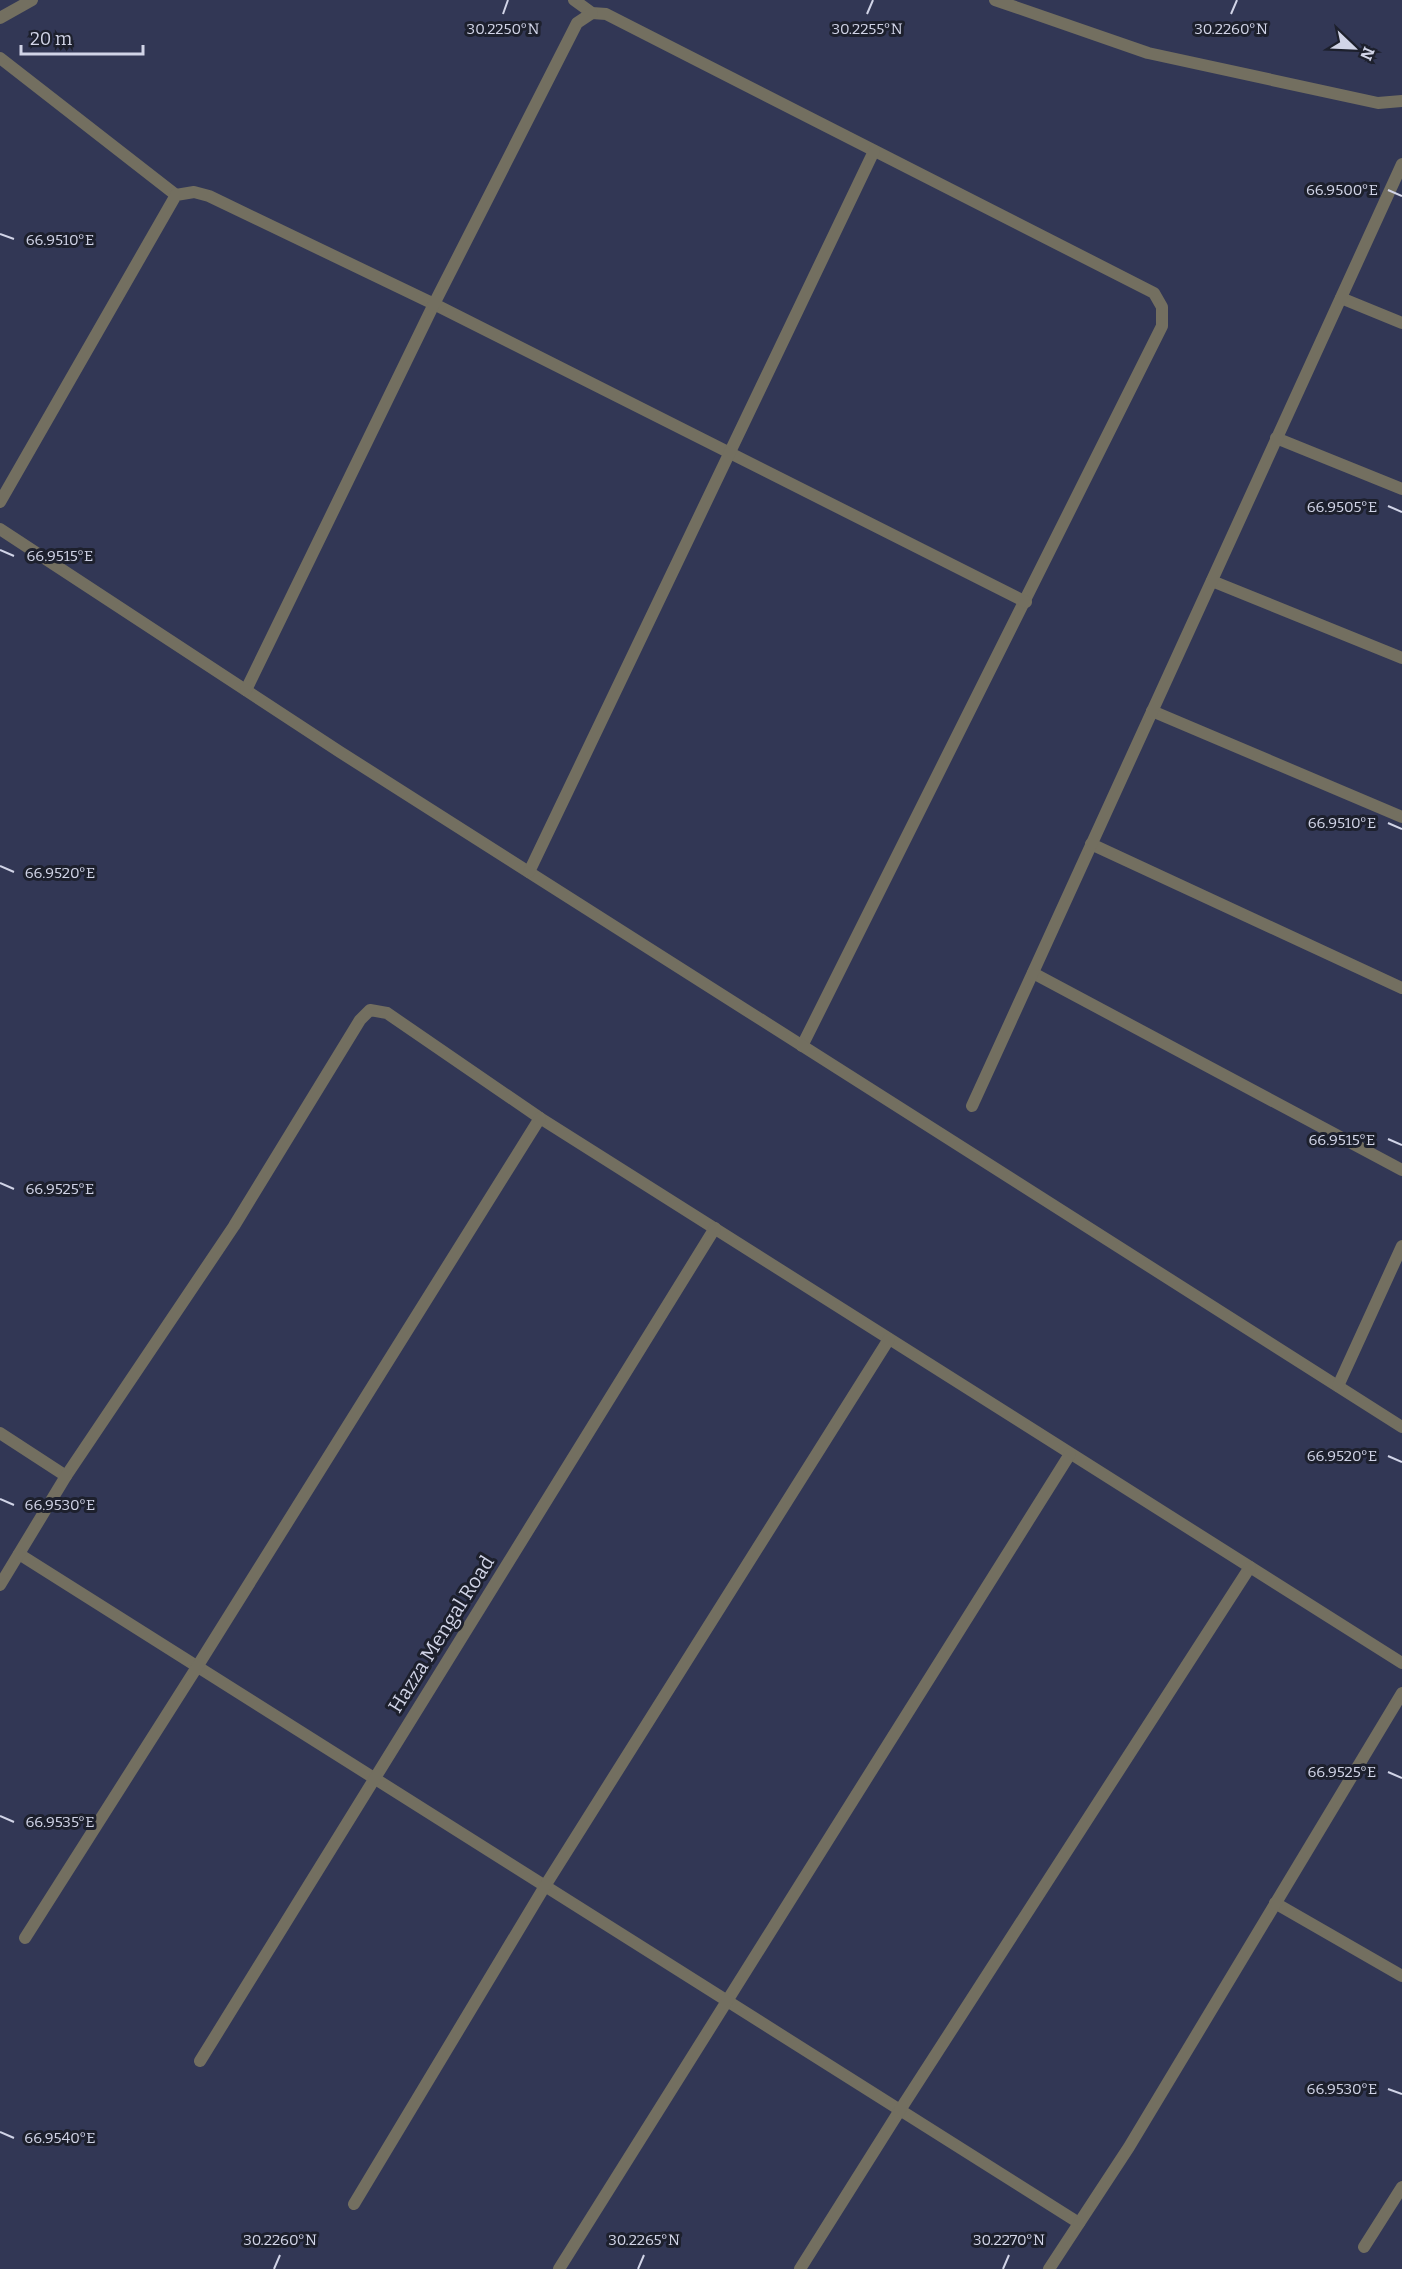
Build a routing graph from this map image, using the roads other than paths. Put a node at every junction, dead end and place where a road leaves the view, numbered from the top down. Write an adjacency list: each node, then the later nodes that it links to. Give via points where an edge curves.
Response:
1 (32, 0): 5 (street)
2 (574, 0): 4 (street)
3 (995, 0): 7 (street, via 1148,53 1378,103)
4 (592, 13): 8 (street, via 606,14); 12 (street, via 577,23)
5 (0, 18)
6 (0, 58): 10 (street)
7 (1402, 101)
8 (874, 151): 15 (street); 20 (street, via 1154,293 1162,307 1161,326)
9 (1402, 164): 11 (street)
10 (176, 195): 12 (street, via 194,192 209,196); 17 (street)
11 (1341, 298): 13 (street); 14 (street)
12 (434, 304): 15 (street); 22 (street)
13 (1402, 323)
14 (1276, 438): 16 (street); 19 (street)
15 (728, 453): 20 (street); 26 (street)
16 (1402, 489)
17 (0, 502)
18 (0, 529): 22 (street)
19 (1212, 581): 21 (street); 23 (street)
20 (1026, 602): 29 (street)
21 (1402, 658)
22 (246, 690): 26 (street)
23 (1152, 711): 24 (street); 25 (street)
24 (1402, 817)
25 (1091, 844): 27 (street); 28 (street)
26 (529, 872): 29 (street)
27 (1033, 973): 30 (street); 32 (street)
28 (1402, 988)
29 (802, 1046): 36 (street)
30 (972, 1106)
31 (540, 1118): 33 (street); 40 (street, via 387,1013 370,1010 360,1020 234,1226); 45 (street)
32 (1402, 1170)
33 (715, 1228): 35 (street); 47 (street, Hazza Mengal Road)
34 (1402, 1246): 36 (street)
35 (889, 1339): 39 (street); 48 (street)
36 (1338, 1386): 37 (street)
37 (1402, 1427)
38 (0, 1433): 40 (street)
39 (1070, 1454): 42 (street); 52 (street)
40 (66, 1476): 41 (street)
41 (19, 1554): 43 (street); 45 (street)
42 (1250, 1568): 44 (street); 54 (street)
43 (0, 1585)
44 (1402, 1663)
45 (197, 1667): 47 (street); 50 (street)
46 (1402, 1692): 49 (street)
47 (374, 1779): 48 (street); 53 (street, Hazza Mengal Road)
48 (545, 1886): 52 (street); 56 (street)
49 (1275, 1903): 51 (street); 57 (street)
50 (25, 1938)
51 (1402, 1976)
52 (726, 2000): 54 (street); 59 (street)
53 (200, 2061)
54 (900, 2110): 57 (street); 60 (street)
55 (1402, 2187): 58 (street)
56 (354, 2204)
57 (1079, 2223): 61 (street)
58 (1364, 2247)
59 (559, 2269)
60 (800, 2269)
61 (1049, 2269)

